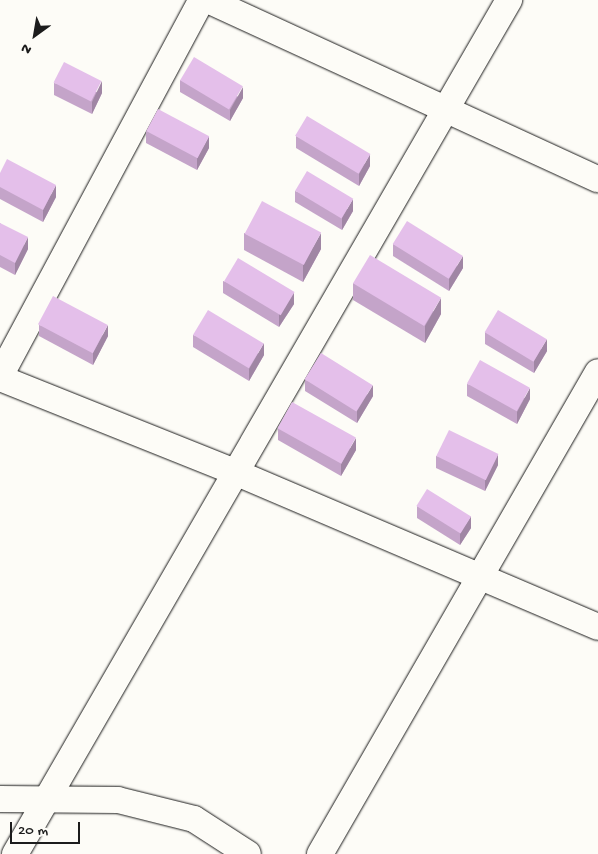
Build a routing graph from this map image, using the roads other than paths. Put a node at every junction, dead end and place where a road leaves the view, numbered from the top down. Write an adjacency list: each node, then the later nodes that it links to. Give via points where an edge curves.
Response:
1 (202, 0): 7 (street)
2 (208, 0): 4 (street)
3 (509, 0): 4 (street)
4 (447, 108): 5 (street); 9 (street)
5 (598, 179)
6 (598, 372): 8 (street)
7 (0, 377): 9 (street)
8 (592, 398): 10 (street)
9 (237, 472): 10 (street); 13 (street)
10 (479, 576): 11 (street); 16 (street)
11 (598, 627)
12 (0, 799): 13 (street)
13 (46, 800): 14 (street); 15 (street, via 118,800 194,819)
14 (15, 854)
15 (248, 854)
16 (320, 854)

